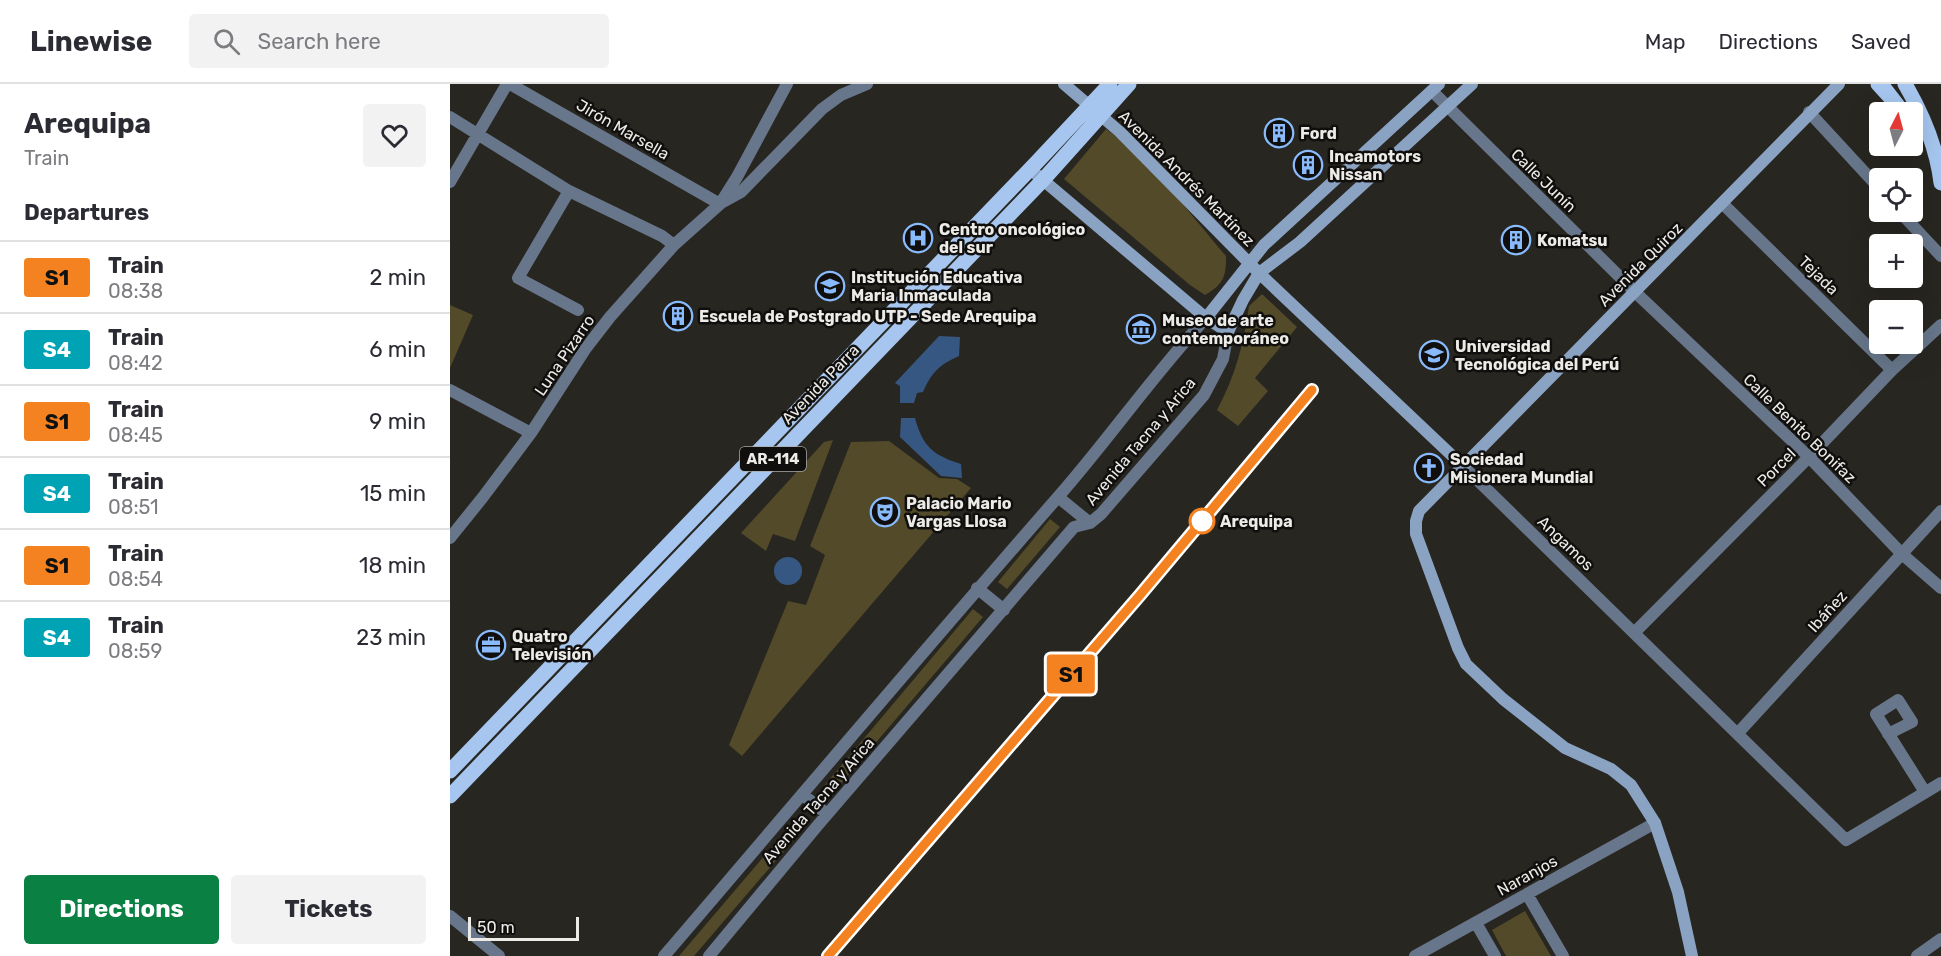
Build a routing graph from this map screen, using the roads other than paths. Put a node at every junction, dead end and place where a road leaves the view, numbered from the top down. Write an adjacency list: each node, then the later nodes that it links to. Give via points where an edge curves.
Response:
1 (509, 84): 18 (street); 26 (street, Jirón Marsella)
2 (787, 84): 26 (street)
3 (867, 84): 26 (street, via 841,95 822,110 741,192)
4 (1064, 84): 31 (street, Avenida Andrés Martínez, via 1120,132)
5 (1129, 84): 11 (main road, AR-114)
6 (1472, 84): 13 (street, Avenida Tacna y Arica)
7 (1839, 84): 14 (street, Avenida Quiroz)
8 (1880, 84): 12 (main road)
9 (1905, 84): 19 (main road, via 1925,121)
10 (1435, 87): 13 (street, Calle Junín); 31 (street, Avenida Tacna y Arica, via 1264,244)
11 (1108, 91): 16 (main road, Avenida Parra / AR-114)
12 (1895, 102)
13 (1447, 108): 32 (street, Avenida Tacna y Arica, via 1300,242); 33 (street, Calle Junín)
14 (1809, 112): 21 (street); 27 (street, Avenida Quiroz)
15 (450, 117): 18 (street)
16 (1090, 117): 20 (main road, Avenida Parra / AR-114); 22 (main road, Avenida Parra / AR-114)
17 (1923, 134): 19 (main road)
18 (479, 135): 23 (street); 25 (street)
19 (1930, 142): 24 (main road)
20 (1030, 169): 22 (street); 54 (main road, Avenida Parra / AR-114)
21 (1869, 177)
22 (1043, 180): 35 (street); 58 (main road, Avenida Parra / AR-114)
23 (450, 182)
24 (1941, 183)
25 (569, 191): 29 (street); 34 (street, via 518,278)
26 (720, 204): 29 (street, Luna Pizarro)
27 (1722, 204): 33 (street, Avenida Quiroz); 38 (street, Tejada)
28 (1909, 222): 30 (street)
29 (674, 245): 40 (street, Luna Pizarro, via 586,348)
30 (1941, 256)
31 (1249, 263): 32 (street, Avenida Andrés Martínez); 35 (street, Avenida Tacna y Arica)
32 (1259, 273): 37 (street, Avenida Tacna y Arica); 42 (street, Angamos)
33 (1635, 292): 41 (street, Calle Benito Bonifaz); 42 (street, Avenida Quiroz)
34 (578, 310)
35 (1206, 318): 37 (street); 43 (street, Avenida Tacna y Arica)
36 (1941, 325): 38 (street, Porcel)
37 (1228, 332): 45 (street, Avenida Tacna y Arica, via 1223,359 1204,395)
38 (1892, 370): 41 (street, Porcel)
39 (450, 390): 40 (street)
40 (531, 433): 46 (street, Luna Pizarro)
41 (1809, 457): 47 (street, Calle Benito Bonifaz); 51 (street, Porcel)
42 (1463, 466): 51 (street, Angamos); 60 (street, Avenida Quiroz, via 1419,511 1416,527 1466,664 1565,748 1611,770 1631,785)
43 (1058, 497): 45 (street); 48 (street, Avenida Tacna y Arica)
44 (1941, 511): 47 (street, Ibáñez)
45 (1090, 523): 50 (street, Avenida Tacna y Arica, via 1074,527)
46 (450, 538)
47 (1902, 554): 49 (street, Calle Benito Bonifaz); 52 (street, Ibáñez)
48 (977, 588): 50 (street); 57 (street, Avenida Tacna y Arica)
49 (1941, 588)
50 (1004, 610): 59 (street, Avenida Tacna y Arica)
51 (1634, 633): 52 (street, Angamos)
52 (1738, 733): 56 (street, Angamos, via 1846,840)
53 (1888, 734): 56 (street)
54 (450, 771)
55 (1941, 783): 56 (street)
56 (1925, 792)
57 (802, 794): 59 (street); 66 (street, Avenida Tacna y Arica)
58 (450, 796)
59 (827, 814): 67 (street, Avenida Tacna y Arica)
60 (1654, 823): 61 (street, Naranjos); 71 (street, Avenida Quiroz, via 1678,892)
61 (1527, 894): 63 (street, Naranjos); 70 (street)
62 (450, 916): 65 (street)
63 (1476, 923): 68 (street, Naranjos); 69 (street)
64 (1941, 939): 72 (street)
65 (499, 956)
66 (664, 956)
67 (709, 956)
68 (1415, 956)
69 (1495, 956)
70 (1563, 956)
71 (1692, 956)
72 (1917, 956)

